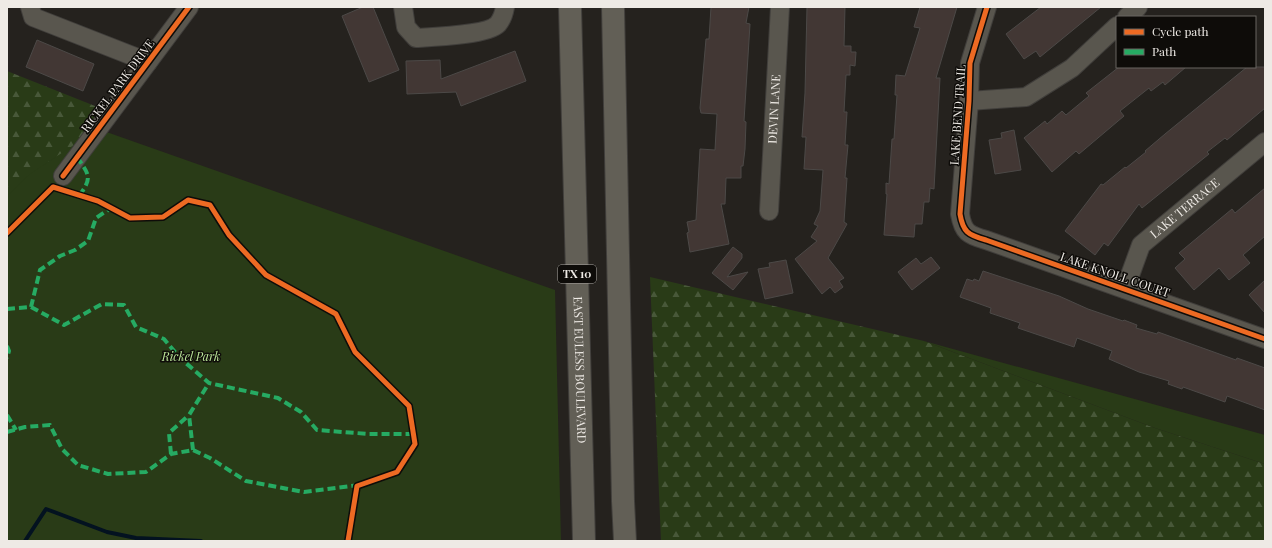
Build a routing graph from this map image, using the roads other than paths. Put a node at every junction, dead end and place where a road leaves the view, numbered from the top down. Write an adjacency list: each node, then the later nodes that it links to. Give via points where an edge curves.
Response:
1 (30, 7): 12 (street, via 33,17)
2 (189, 7): 12 (street, RICKEL PARK DRIVE)
3 (403, 7): 4 (street, via 406,27 416,38 475,34 497,25)
4 (505, 7)
5 (570, 7): 20 (main road, EAST EULESS BOULEVARD / TX 10)
6 (612, 7): 21 (main road)
7 (780, 7): 16 (street, DEVIN LANE)
8 (987, 7): 13 (street, LAKE BEND TRAIL, via 970,63)
9 (1138, 7): 10 (street)
10 (1128, 16)
11 (1116, 27): 13 (street, via 1072,68 1026,97)
12 (148, 62): 15 (street, RICKEL PARK DRIVE)
13 (969, 101): 17 (street, LAKE BEND TRAIL, via 960,214)
14 (1265, 142): 18 (street, LAKE TERRACE, via 1142,245)
15 (63, 176)
16 (769, 211)
17 (962, 226): 18 (street, LAKE KNOLL COURT, via 971,236)
18 (1125, 289): 19 (street, LAKE KNOLL COURT)
19 (1265, 339)
20 (584, 541)
21 (625, 541)

